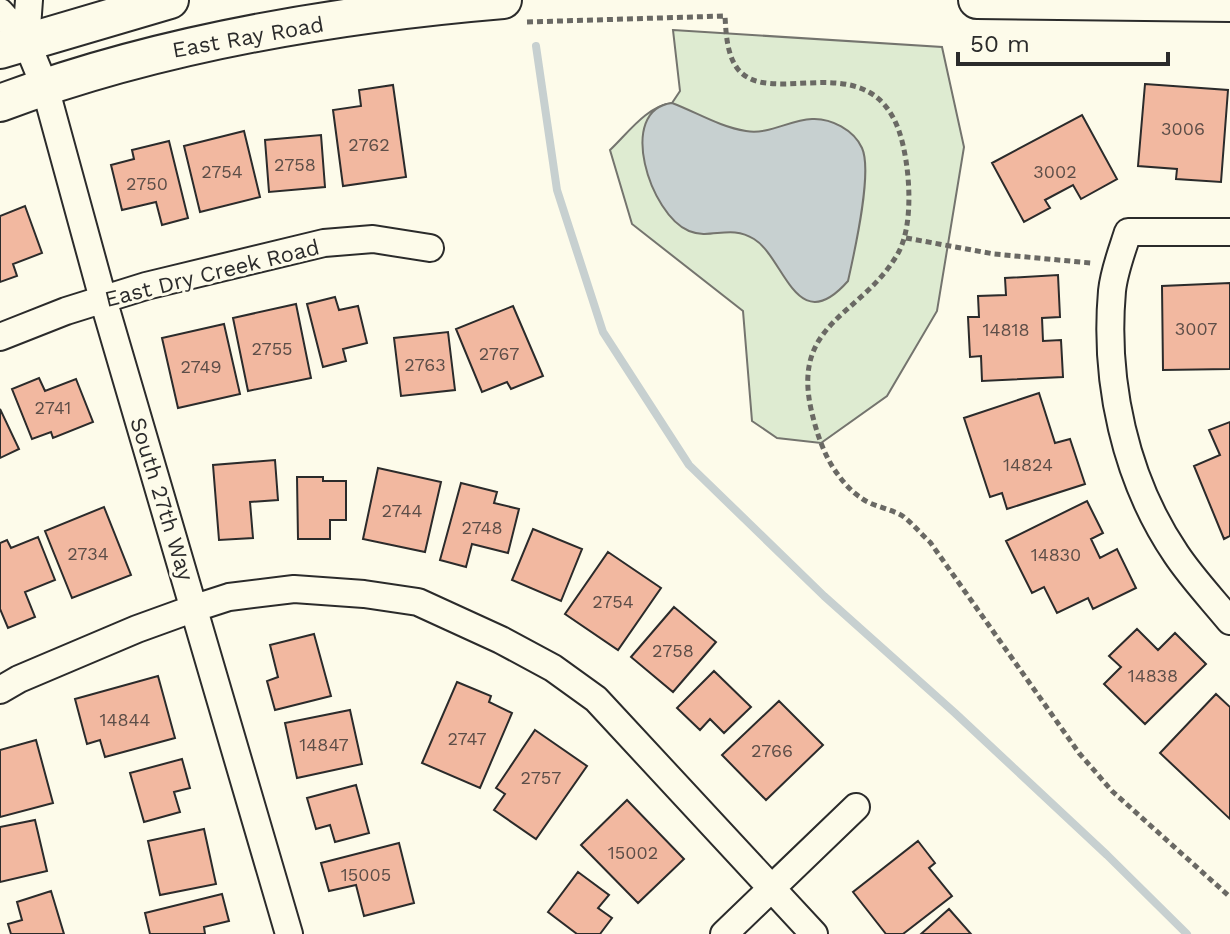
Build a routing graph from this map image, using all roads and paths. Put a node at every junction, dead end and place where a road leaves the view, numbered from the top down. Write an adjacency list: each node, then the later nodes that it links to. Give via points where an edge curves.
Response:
1 (29, 0): 7 (street)
2 (170, 0): 7 (main road, East Ray Road)
3 (977, 0): 4 (main road)
4 (1230, 3)
5 (512, 11): 7 (main road, East Ray Road, via 425,6 169,51); 10 (path, via 553,21 725,16 727,43 738,70 755,80 822,81 874,95 890,110 906,156)
6 (0, 12): 7 (street)
7 (27, 60): 8 (main road, East Ray Road); 13 (street, South 27th Way)
8 (0, 103)
9 (1230, 232): 12 (street, via 1128,232)
10 (906, 238): 12 (path, via 994,254); 20 (path, via 883,274 826,328 815,347 806,388 821,443 837,474 861,499 903,517 930,542 1079,753 1112,791)
11 (430, 248): 13 (street, East Dry Creek Road, via 373,239 324,243)
12 (1118, 263): 16 (street, via 1112,289 1111,364 1135,477 1175,554)
13 (103, 299): 14 (street, East Dry Creek Road); 15 (street, South 27th Way)
14 (0, 337)
15 (195, 608): 17 (street); 19 (street, via 229,597 294,589 364,594 418,602 501,640 596,699); 21 (street, South 27th Way)
16 (1230, 621)
17 (0, 690)
18 (856, 807): 19 (street)
19 (771, 887): 22 (street); 23 (street)
20 (1230, 897)
21 (289, 934)
22 (724, 934)
23 (814, 934)

